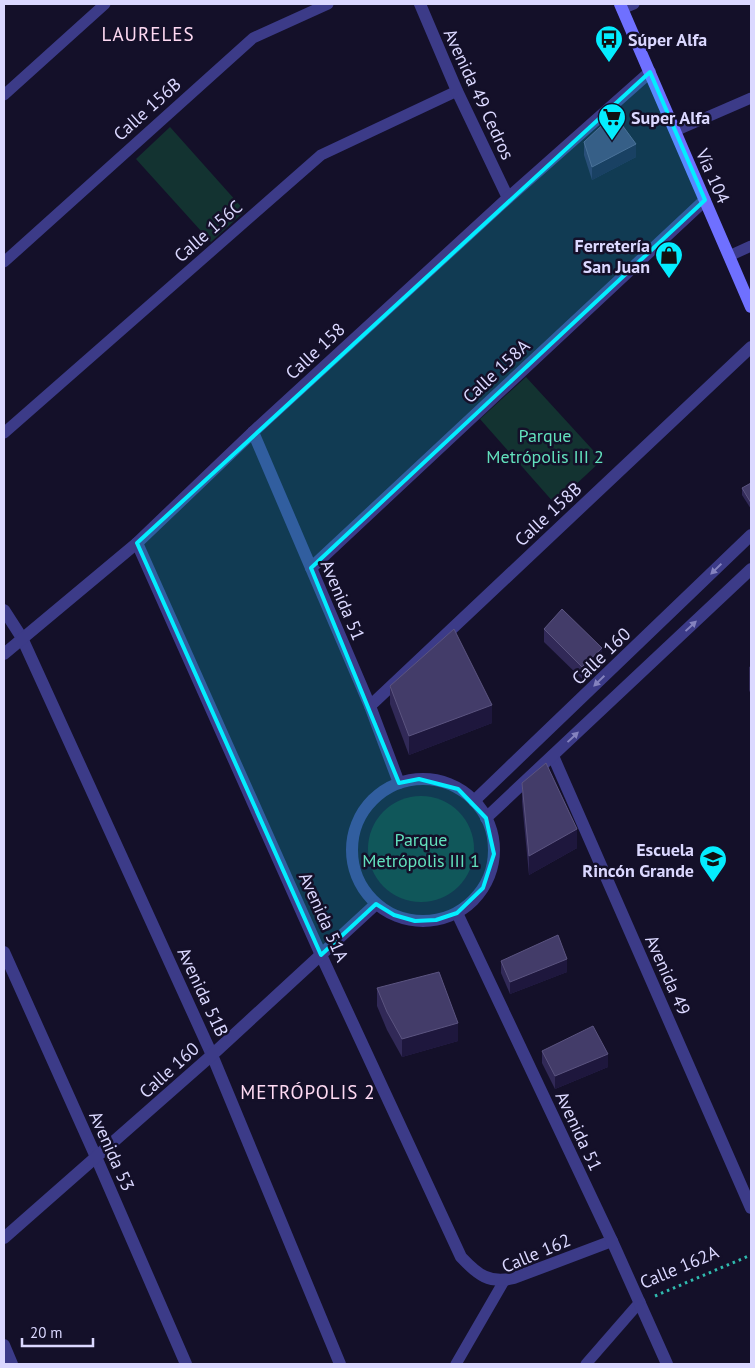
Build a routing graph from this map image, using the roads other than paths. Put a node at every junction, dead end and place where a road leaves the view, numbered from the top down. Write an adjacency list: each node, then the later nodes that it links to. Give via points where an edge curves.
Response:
1 (105, 4): 8 (lane)
2 (328, 4): 15 (lane, Calle 156B, via 253,38)
3 (420, 4): 7 (street, Avenida 49 Cedros)
4 (634, 4): 5 (lane)
5 (621, 6): 6 (main road, Vía 104)
6 (650, 72): 10 (main road, Vía 104); 11 (street, Calle 158)
7 (457, 90): 11 (street, Avenida 49 Cedros); 19 (lane, Calle 156C, via 321,155)
8 (4, 96)
9 (751, 98): 10 (lane)
10 (675, 131): 12 (main road, Vía 104)
11 (508, 198): 18 (street, Calle 158)
12 (705, 200): 14 (main road, Vía 104); 22 (street, Calle 158A)
13 (751, 246): 14 (lane)
14 (729, 256): 16 (main road, Vía 104)
15 (4, 262)
16 (751, 306)
17 (751, 347): 27 (street, Calle 158B)
18 (253, 432): 21 (street, Calle 158); 22 (street, Avenida 51)
19 (4, 433)
20 (751, 535): 30 (street, Calle 160, one-way to 30)
21 (137, 543): 25 (street, Calle 158); 35 (street, Avenida 51A)
22 (310, 568): 27 (street, Avenida 51)
23 (751, 569): 28 (street, one-way to 23)
24 (4, 610): 25 (street, Avenida 51B)
25 (22, 638): 26 (street, Calle 158); 36 (street, Avenida 51B)
26 (4, 654)
27 (370, 706): 29 (street, Avenida 51)
28 (553, 756): 31 (street); 38 (street, Avenida 49)
29 (399, 783): 30 (street, via 419,779 440,781 458,789); 32 (street, via 381,793 366,808 356,826 352,847 354,868 362,887)
30 (474, 802): 31 (street)
31 (486, 818): 33 (street, via 494,854 491,872 472,903)
32 (376, 904): 33 (street, via 394,915 415,921 436,920); 35 (street, Calle 160)
33 (457, 913): 40 (street, Avenida 51)
34 (4, 952): 37 (street, Avenida 53)
35 (321, 955): 36 (street, Calle 160); 41 (street, Avenida 51A, via 461,1257 487,1279)
36 (212, 1055): 37 (street, Calle 160); 47 (street, Avenida 51B)
37 (96, 1157): 39 (street, Calle 160); 46 (street, Avenida 53)
38 (751, 1208)
39 (4, 1238)
40 (612, 1241): 41 (street, Calle 162); 42 (street, Avenida 51)
41 (504, 1281): 48 (lane, Calle 162)
42 (640, 1302): 44 (street, Avenida 51); 49 (lane, Calle 162A)
43 (4, 1345): 45 (street)
44 (664, 1362)
45 (12, 1364)
46 (186, 1364)
47 (340, 1364)
48 (456, 1364)
49 (586, 1364)

